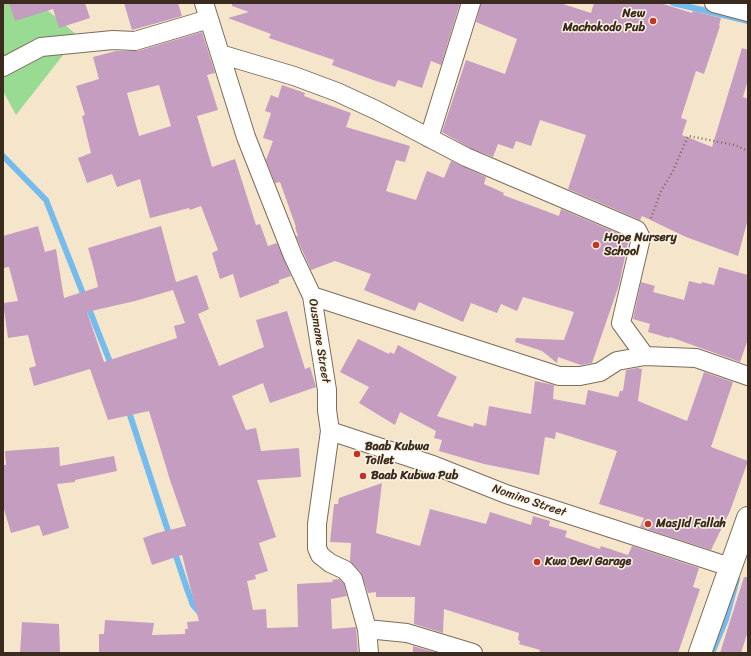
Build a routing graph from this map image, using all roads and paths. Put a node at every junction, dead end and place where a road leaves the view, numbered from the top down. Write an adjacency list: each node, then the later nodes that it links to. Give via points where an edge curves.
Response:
1 (471, 3): 7 (street)
2 (714, 3): 4 (street)
3 (206, 11): 5 (street, Ousmane Street); 6 (street, via 135,41 113,40 41,47)
4 (748, 12)
5 (220, 54): 7 (street, via 337,92); 10 (street, Ousmane Street, via 246,137 293,256)
6 (3, 67)
7 (429, 138): 9 (street, via 466,157 627,225 637,230)
8 (748, 151): 9 (path, via 735,145 688,136)
9 (641, 238): 11 (street, via 621,323)
10 (312, 296): 11 (street, via 559,376 580,376 600,372 617,361); 13 (street, Ousmane Street, via 327,390)
11 (645, 356): 12 (street, via 696,358)
12 (748, 376)
13 (330, 431): 15 (street, Nomino Street, via 433,465 506,494); 16 (street, Ousmane Street, via 317,524 317,548 320,555 353,579)
14 (748, 518): 15 (street)
15 (730, 567): 19 (street)
16 (367, 630): 17 (street, Ousmane Street); 18 (street, via 407,633)
17 (369, 653)
18 (473, 653)
19 (700, 653)

